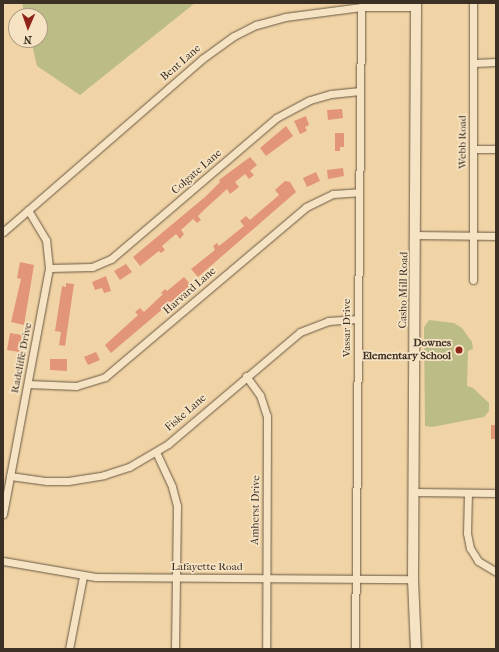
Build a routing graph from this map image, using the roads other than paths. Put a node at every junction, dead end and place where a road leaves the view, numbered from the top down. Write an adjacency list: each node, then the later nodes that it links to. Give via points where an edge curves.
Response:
1 (473, 3): 5 (street, Webb Road)
2 (416, 5): 3 (street, Bent Lane); 12 (street, Casho Mill Road)
3 (361, 7): 6 (street, Vassar Drive); 10 (street, Bent Lane, via 274,19 234,36 202,59)
4 (496, 62): 5 (street)
5 (475, 63): 7 (street, Webb Road)
6 (360, 91): 9 (street, Vassar Drive); 15 (street, Colgate Lane, via 331,94 310,100 276,118 111,259 92,267)
7 (474, 149): 8 (street); 13 (street, Webb Road)
8 (496, 149)
9 (359, 192): 17 (street, Vassar Drive); 19 (street, Harvard Lane, via 334,194 306,207 105,377 76,386)
10 (28, 210): 11 (street, Bent Lane); 15 (street, Radcliffe Drive, via 46,240)
11 (3, 232)
12 (416, 235): 13 (street); 22 (street, Casho Mill Road)
13 (473, 236): 14 (street); 16 (street, Webb Road)
14 (496, 236)
15 (49, 268): 19 (street, Radcliffe Drive)
16 (473, 280)
17 (358, 319): 18 (street, Fiske Lane, via 328,321 310,327 290,339); 31 (street, Vassar Drive)
18 (246, 376): 20 (street, Fiske Lane); 30 (street, Amherst Drive, via 264,402 268,416)
19 (28, 384): 21 (street, Radcliffe Drive)
20 (156, 452): 21 (street, Fiske Lane, via 123,469 92,478 52,482); 29 (street, via 169,478 177,506)
21 (10, 476): 25 (street, Radcliffe Drive)
22 (414, 492): 23 (street); 32 (street, Casho Mill Road)
23 (468, 493): 24 (street); 27 (street, via 467,533 470,548 478,561)
24 (496, 493)
25 (3, 514)
26 (3, 561): 28 (street, Lafayette Road)
27 (496, 572)
28 (84, 576): 29 (street, Lafayette Road); 33 (street)
29 (177, 577): 30 (street, Lafayette Road); 34 (street)
30 (266, 578): 31 (street, Lafayette Road); 35 (street, Amherst Drive)
31 (356, 578): 32 (street, Lafayette Road); 36 (street, Vassar Drive)
32 (413, 579): 37 (street, Casho Mill Road)
33 (69, 649)
34 (175, 649)
35 (266, 649)
36 (355, 649)
37 (416, 649)

